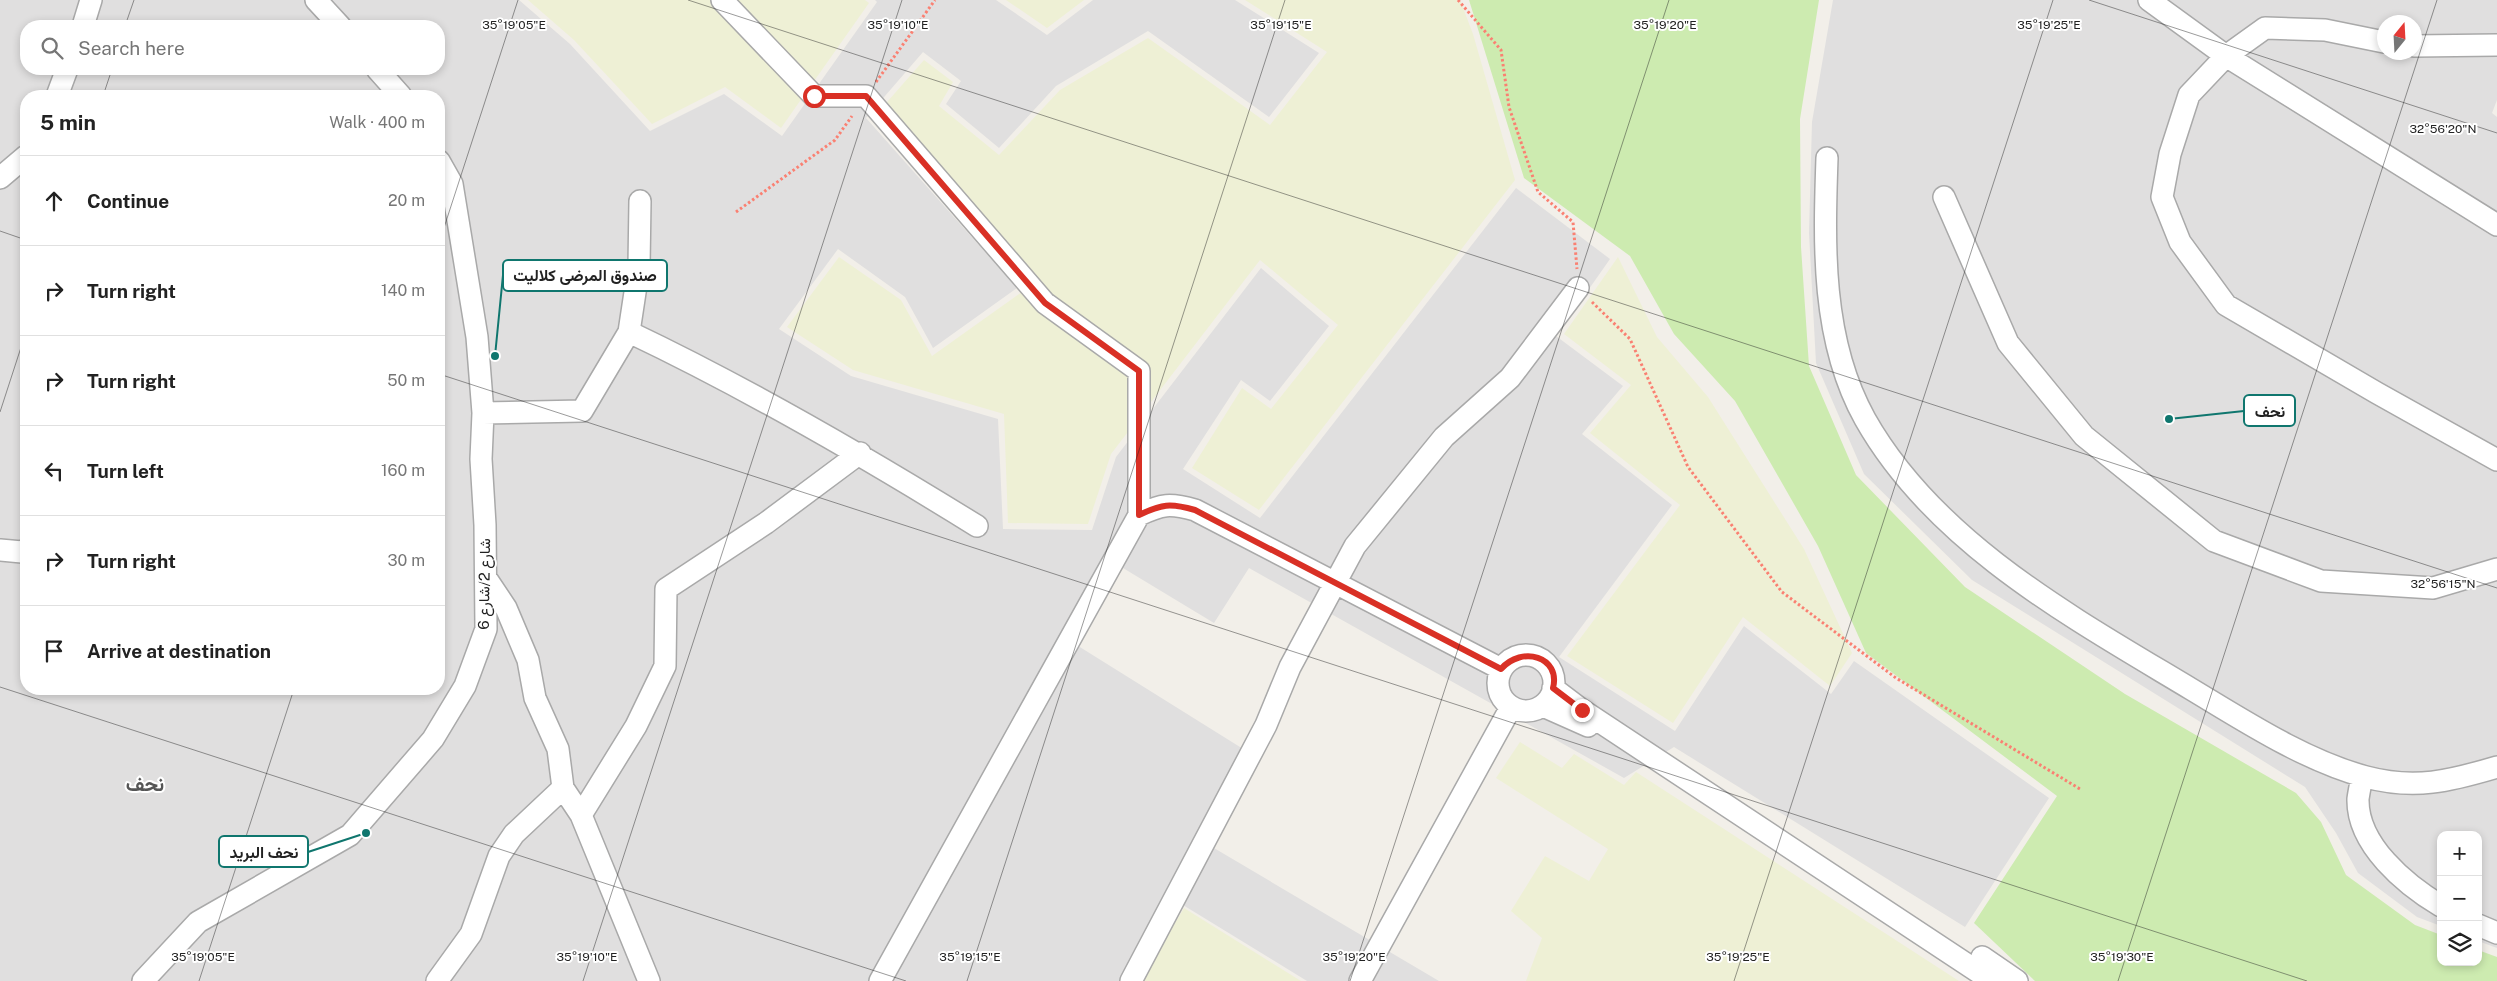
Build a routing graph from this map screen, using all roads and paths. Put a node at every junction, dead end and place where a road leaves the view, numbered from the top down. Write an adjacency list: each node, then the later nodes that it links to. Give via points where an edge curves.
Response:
1 (91, 0): 6 (street)
2 (316, 0): 7 (street)
3 (722, 0): 28 (street, via 814,96 866,96 1045,303 1139,371)
4 (1458, 0): 23 (path, via 1501,50 1509,107 1538,192 1573,222)
5 (2149, 0): 11 (street)
6 (85, 20)
7 (334, 20)
8 (2377, 41): 11 (street, via 2326,30 2265,28)
9 (2497, 45): 10 (street)
10 (2422, 46)
11 (2226, 56): 22 (street); 27 (street, via 2189,95 2170,154 2162,197 2180,242 2226,305)
12 (65, 75): 14 (street)
13 (382, 75): 15 (street)
14 (59, 90)
15 (396, 90)
16 (1827, 158): 40 (street, via 1824,231 1834,330 1846,381 1894,466 1997,566 2248,723 2326,764)
17 (20, 161): 19 (street)
18 (445, 172): 25 (street, شارع 2/شارع 6, via 452,184 477,337)
19 (0, 178)
20 (1944, 197): 32 (street, via 2008,343 2084,436 2214,541 2322,581 2433,588)
21 (640, 201): 24 (street, via 639,266)
22 (2497, 225)
23 (1578, 288): 34 (street, via 1510,378 1444,437 1355,546); 42 (path, via 1630,339 1688,467 1782,592 1896,678)
24 (629, 332): 25 (street, via 582,411); 26 (street, via 713,372)
25 (483, 413): 33 (street, شارع 2/شارع 6, via 480,459)
26 (860, 453): 29 (street); 43 (street, via 766,523 666,589 665,666 636,726)
27 (2497, 460)
28 (1139, 515): 34 (street, via 1160,505 1195,510); 50 (street)
29 (977, 526)
30 (0, 550): 31 (street)
31 (20, 552)
32 (2497, 569)
33 (486, 578): 41 (street, via 506,608 528,660 535,698 558,749); 47 (street, شارع 2/شارع 6, via 486,629 465,686 427,746 350,835 198,922)
34 (1335, 584): 35 (street); 51 (street, via 1290,667 1266,725)
35 (1501, 669): 36 (street, via 1514,657 1538,657 1550,668 1553,676); 37 (street, via 1497,686 1499,694)
36 (1548, 697): 37 (street, via 1527,711); 38 (street); 53 (street)
37 (1511, 707): 52 (street)
38 (1582, 710): 54 (street); 55 (street, via 1656,746)
39 (2497, 767): 40 (street, via 2460,778 2418,785)
40 (2362, 776): 44 (street, via 2358,799 2361,821 2372,843 2396,873)
41 (563, 788): 43 (street); 48 (street, via 514,834 499,856 471,934)
42 (2080, 790)
43 (581, 815): 49 (street)
44 (2437, 904)
45 (2482, 927): 46 (street)
46 (2497, 933)
47 (143, 981)
48 (437, 981)
49 (649, 981)
50 (880, 981)
51 (1131, 981)
52 (1360, 981)
53 (1974, 981)
54 (1992, 981)
55 (2017, 981)

